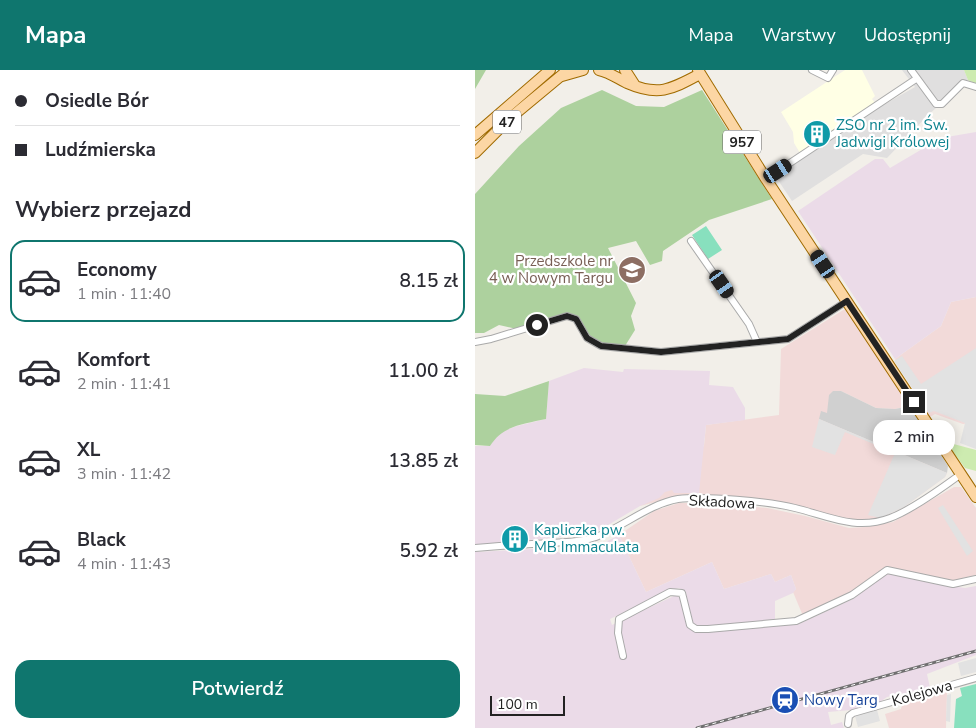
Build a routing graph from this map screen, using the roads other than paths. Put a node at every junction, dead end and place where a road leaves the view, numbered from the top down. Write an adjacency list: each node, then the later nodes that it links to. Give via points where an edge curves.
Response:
1 (568, 70): 10 (main road, 47)
2 (583, 70): 10 (main road)
3 (599, 70): 12 (main road)
4 (625, 70): 12 (main road)
5 (812, 70): 6 (street, via 828,78)
6 (833, 70)
7 (911, 70): 11 (street)
8 (701, 71): 12 (main road, via 667,90 655,91); 16 (main road, 957)
9 (546, 72): 14 (main road, 47)
10 (559, 77): 15 (main road, 47)
11 (916, 79): 13 (street, via 936,104 942,104 963,82); 16 (street)
12 (635, 85)
13 (976, 87)
14 (475, 135)
15 (475, 153)
16 (766, 179): 18 (main road, 957)
17 (691, 241): 20 (street, via 749,324)
18 (847, 301): 20 (street, via 788,339); 21 (main road, 957)
19 (475, 342): 20 (street, via 567,316 576,319 587,338 601,346 661,352)
20 (757, 342)
21 (961, 474): 22 (main road, 957); 23 (street, Składowa, via 891,518 874,522 837,522 794,508 765,504 677,500 595,537)
22 (976, 496)
23 (475, 548)
24 (976, 579): 25 (street, via 953,584 887,570 852,595 795,621 696,629 690,625 681,593 670,592 619,619 618,634)
25 (623, 656)
26 (976, 678): 27 (street, Kolejowa, via 853,712)
27 (848, 724)

